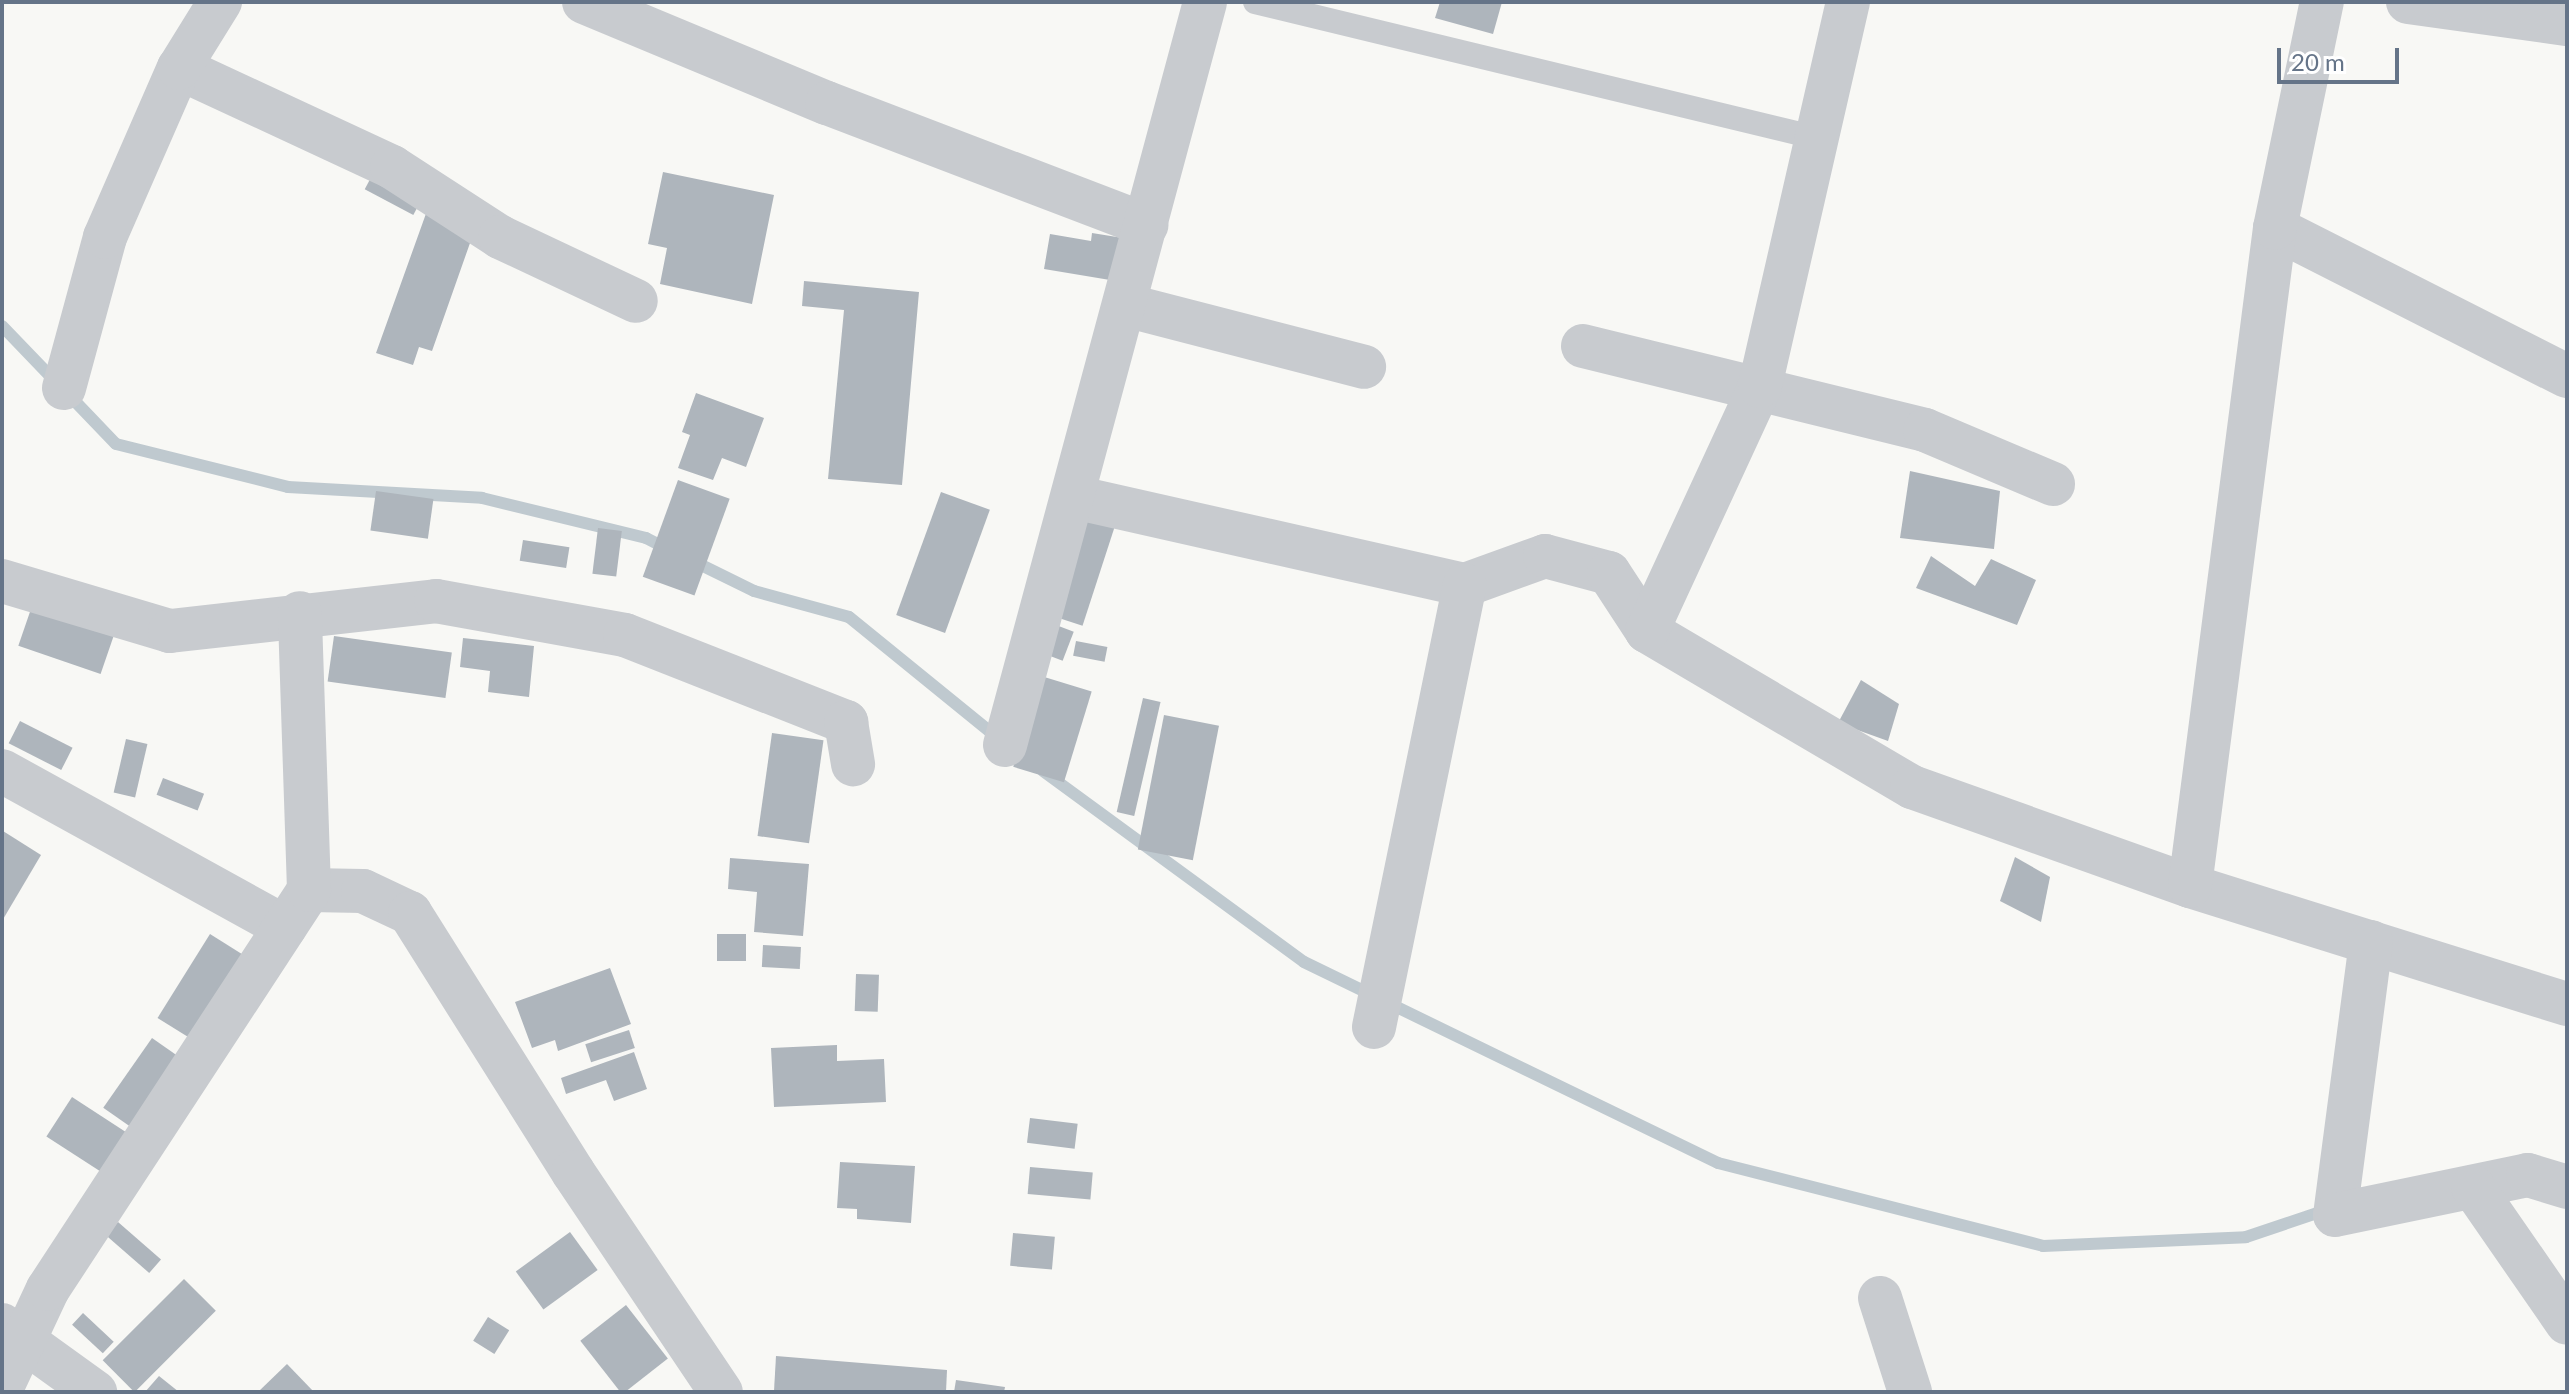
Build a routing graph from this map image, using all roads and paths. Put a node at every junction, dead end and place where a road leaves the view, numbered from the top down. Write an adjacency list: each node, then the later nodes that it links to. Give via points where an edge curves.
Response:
1 (220, 2): 9 (street)
2 (584, 2): 11 (street, via 827,103)
3 (1205, 2): 11 (street)
4 (1255, 2): 10 (lane)
5 (1848, 2): 10 (street)
6 (2322, 2): 12 (street)
7 (2408, 2): 8 (street)
8 (2567, 24)
9 (179, 68): 13 (street, via 392,167 500,237); 19 (street, via 105,237)
10 (1817, 138): 18 (street)
11 (1146, 225): 14 (street)
12 (2275, 228): 17 (street); 29 (street)
13 (636, 301)
14 (1125, 305): 16 (street); 21 (street)
15 (1583, 346): 18 (street)
16 (1364, 367)
17 (2567, 376)
18 (1760, 386): 20 (street, via 1925,430); 25 (street)
19 (64, 388)
20 (2053, 484)
21 (1074, 497): 23 (street); 26 (street)
22 (2, 581): 24 (street, via 170,631)
23 (1465, 585): 25 (street, via 1545,556 1609,573); 34 (street)
24 (300, 613): 27 (street, via 436,601 625,635 846,722); 30 (street)
25 (1647, 631): 29 (street, via 1912,787)
26 (1005, 745)
27 (853, 764)
28 (2, 771): 31 (street)
29 (2190, 886): 32 (street)
30 (309, 890): 31 (street); 42 (street, via 363,891 410,913 573,1172)
31 (285, 927): 39 (street, via 48,1289)
32 (2371, 942): 33 (street); 35 (street, via 2335,1215)
33 (2567, 1004)
34 (1374, 1027)
35 (2473, 1187): 36 (street, via 2528,1175); 38 (street)
36 (2567, 1187)
37 (1880, 1298): 43 (street)
38 (2567, 1323)
39 (14, 1332): 40 (street); 41 (street)
40 (2, 1387)
41 (95, 1392)
42 (721, 1392)
43 (1910, 1392)

